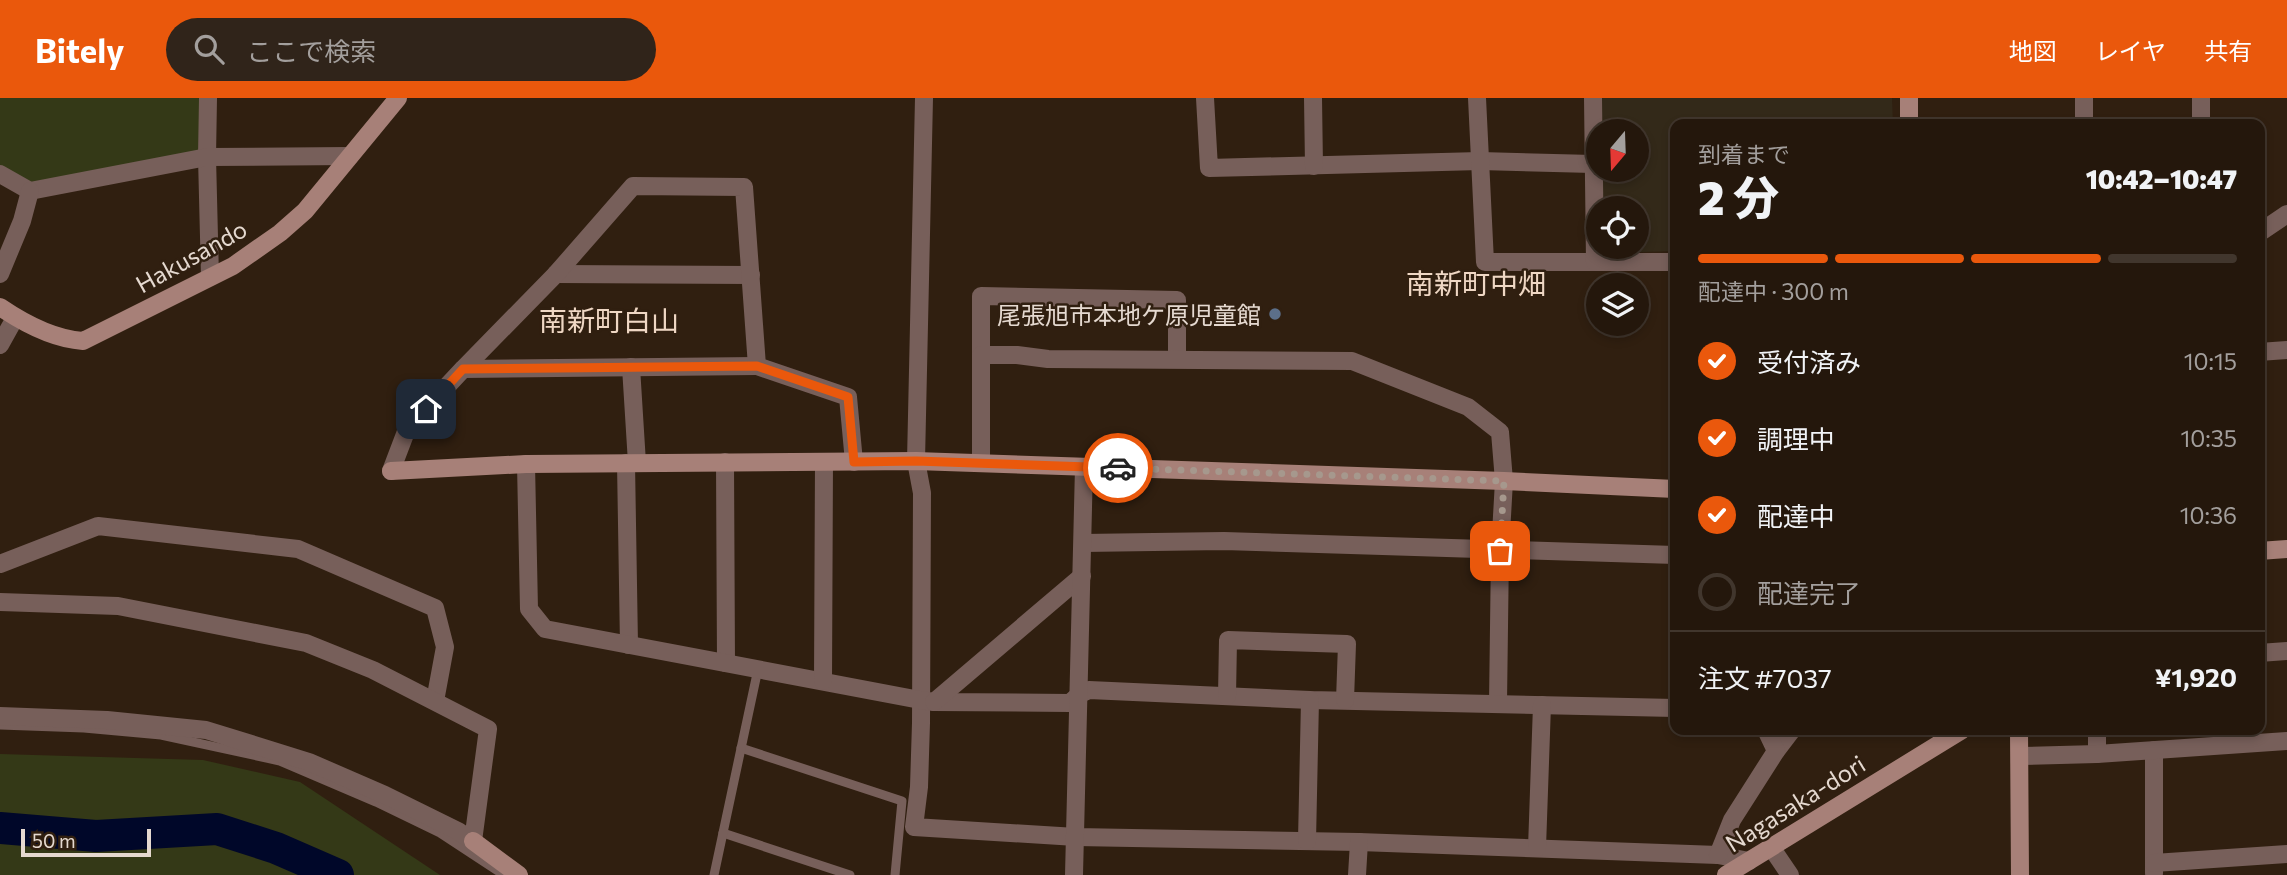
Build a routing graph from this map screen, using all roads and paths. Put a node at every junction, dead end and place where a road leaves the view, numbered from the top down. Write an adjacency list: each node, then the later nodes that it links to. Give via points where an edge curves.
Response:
1 (208, 98): 16 (street)
2 (398, 98): 15 (street, Hakusando)
3 (923, 98): 41 (street)
4 (1205, 98): 19 (street, via 1209,169)
5 (1313, 98): 19 (street)
6 (1477, 98): 17 (street)
7 (1593, 98): 11 (street)
8 (1909, 98): 12 (street)
9 (2084, 98): 13 (street)
10 (2201, 98): 14 (street)
11 (1593, 119)
12 (1909, 119)
13 (2084, 119)
14 (2201, 119)
15 (350, 156): 16 (street); 30 (street, Hakusando, via 305,211 280,233)
16 (207, 157): 22 (street); 30 (street)
17 (1480, 161): 18 (street); 19 (street); 25 (street, via 1485,262)
18 (1586, 164)
19 (1314, 166)
20 (0, 174): 22 (street)
21 (1593, 182): 25 (street)
22 (30, 191): 27 (street)
23 (2287, 214): 24 (street)
24 (2265, 229)
25 (1595, 262): 26 (street)
26 (1670, 262)
27 (0, 274)
28 (556, 274): 29 (street); 29 (street, via 633,186 744,187); 40 (street)
29 (751, 275): 38 (street)
30 (210, 277): 32 (street, Hakusando, via 83,341 62,340)
31 (0, 307): 32 (street, Hakusando)
32 (15, 318): 33 (street)
33 (0, 345)
34 (2287, 350): 35 (street)
35 (2265, 352)
36 (981, 355): 37 (street); 37 (street, via 981,296 1163,299 1177,300); 46 (street)
37 (1177, 359): 49 (street, via 1352,361 1468,407 1500,432)
38 (757, 366): 39 (street); 44 (street, via 848,397)
39 (631, 367): 40 (street); 45 (street)
40 (463, 369): 47 (street, via 407,429 391,471)
41 (916, 461): 44 (street); 46 (street); 70 (street, via 922,494)
42 (725, 462): 43 (street); 45 (street); 62 (street)
43 (824, 462): 44 (street); 64 (street)
44 (854, 462)
45 (631, 463): 47 (street); 59 (street)
46 (981, 463): 48 (street)
47 (526, 464): 59 (street, via 528,609 545,629)
48 (1084, 467): 49 (street); 51 (street)
49 (1504, 481): 50 (street); 53 (street)
50 (1670, 489)
51 (1083, 543): 53 (street, via 1224,541); 57 (street)
52 (2287, 549): 54 (street)
53 (1500, 551): 55 (street); 71 (street)
54 (2265, 551)
55 (1670, 555)
56 (0, 564): 69 (street, via 98,526 298,549 435,608 445,647)
57 (1082, 576): 65 (street); 70 (street)
58 (0, 602): 69 (street, via 118,606 306,643)
59 (629, 645): 62 (street)
60 (2287, 651): 61 (street)
61 (2265, 653)
62 (726, 663): 63 (street)
63 (758, 669): 64 (street); 82 (lane)
64 (822, 681): 70 (street)
65 (1080, 694): 66 (street, via 1089,690); 70 (street, via 1070,703); 89 (street)
66 (1227, 696): 67 (street); 68 (street, via 1228,640 1347,645)
67 (1310, 699): 68 (street); 91 (street)
68 (1345, 700): 71 (street)
69 (435, 701): 90 (street, via 488,729)
70 (927, 701): 87 (street, via 919,787)
71 (1498, 703): 72 (street)
72 (1542, 705): 73 (street); 94 (street)
73 (1670, 708)
74 (0, 716): 90 (street, via 206,730 309,762)
75 (0, 725): 99 (lane, via 161,735 280,761 440,833)
76 (1768, 735): 84 (street)
77 (1788, 735): 84 (street)
78 (1954, 735): 93 (street, Nagasaka-dori)
79 (2019, 735): 86 (street)
80 (2096, 735): 85 (street)
81 (2287, 741): 83 (street)
82 (741, 748): 87 (lane, via 902,801); 88 (lane)
83 (2154, 750): 85 (street); 98 (street)
84 (1776, 751): 96 (street, via 1732,820)
85 (2097, 754): 86 (street)
86 (2021, 756): 108 (street)
87 (908, 819): 89 (street, via 914,827); 103 (lane)
88 (723, 833): 101 (lane); 102 (lane)
89 (1076, 837): 91 (street); 104 (street)
90 (473, 841): 100 (street)
91 (1307, 841): 92 (street)
92 (1359, 842): 94 (street); 105 (street)
93 (1771, 847): 97 (street, Nagasaka-dori); 107 (street)
94 (1537, 848): 96 (street)
95 (2287, 854): 98 (street)
96 (1718, 855): 97 (street)
97 (1749, 860): 106 (street, Nagasaka-dori)
98 (2154, 869)
99 (504, 875)
100 (519, 875)
101 (714, 875)
102 (850, 875)
103 (895, 875)
104 (1074, 875)
105 (1357, 875)
106 (1726, 875)
107 (1790, 875)
108 (2020, 875)

